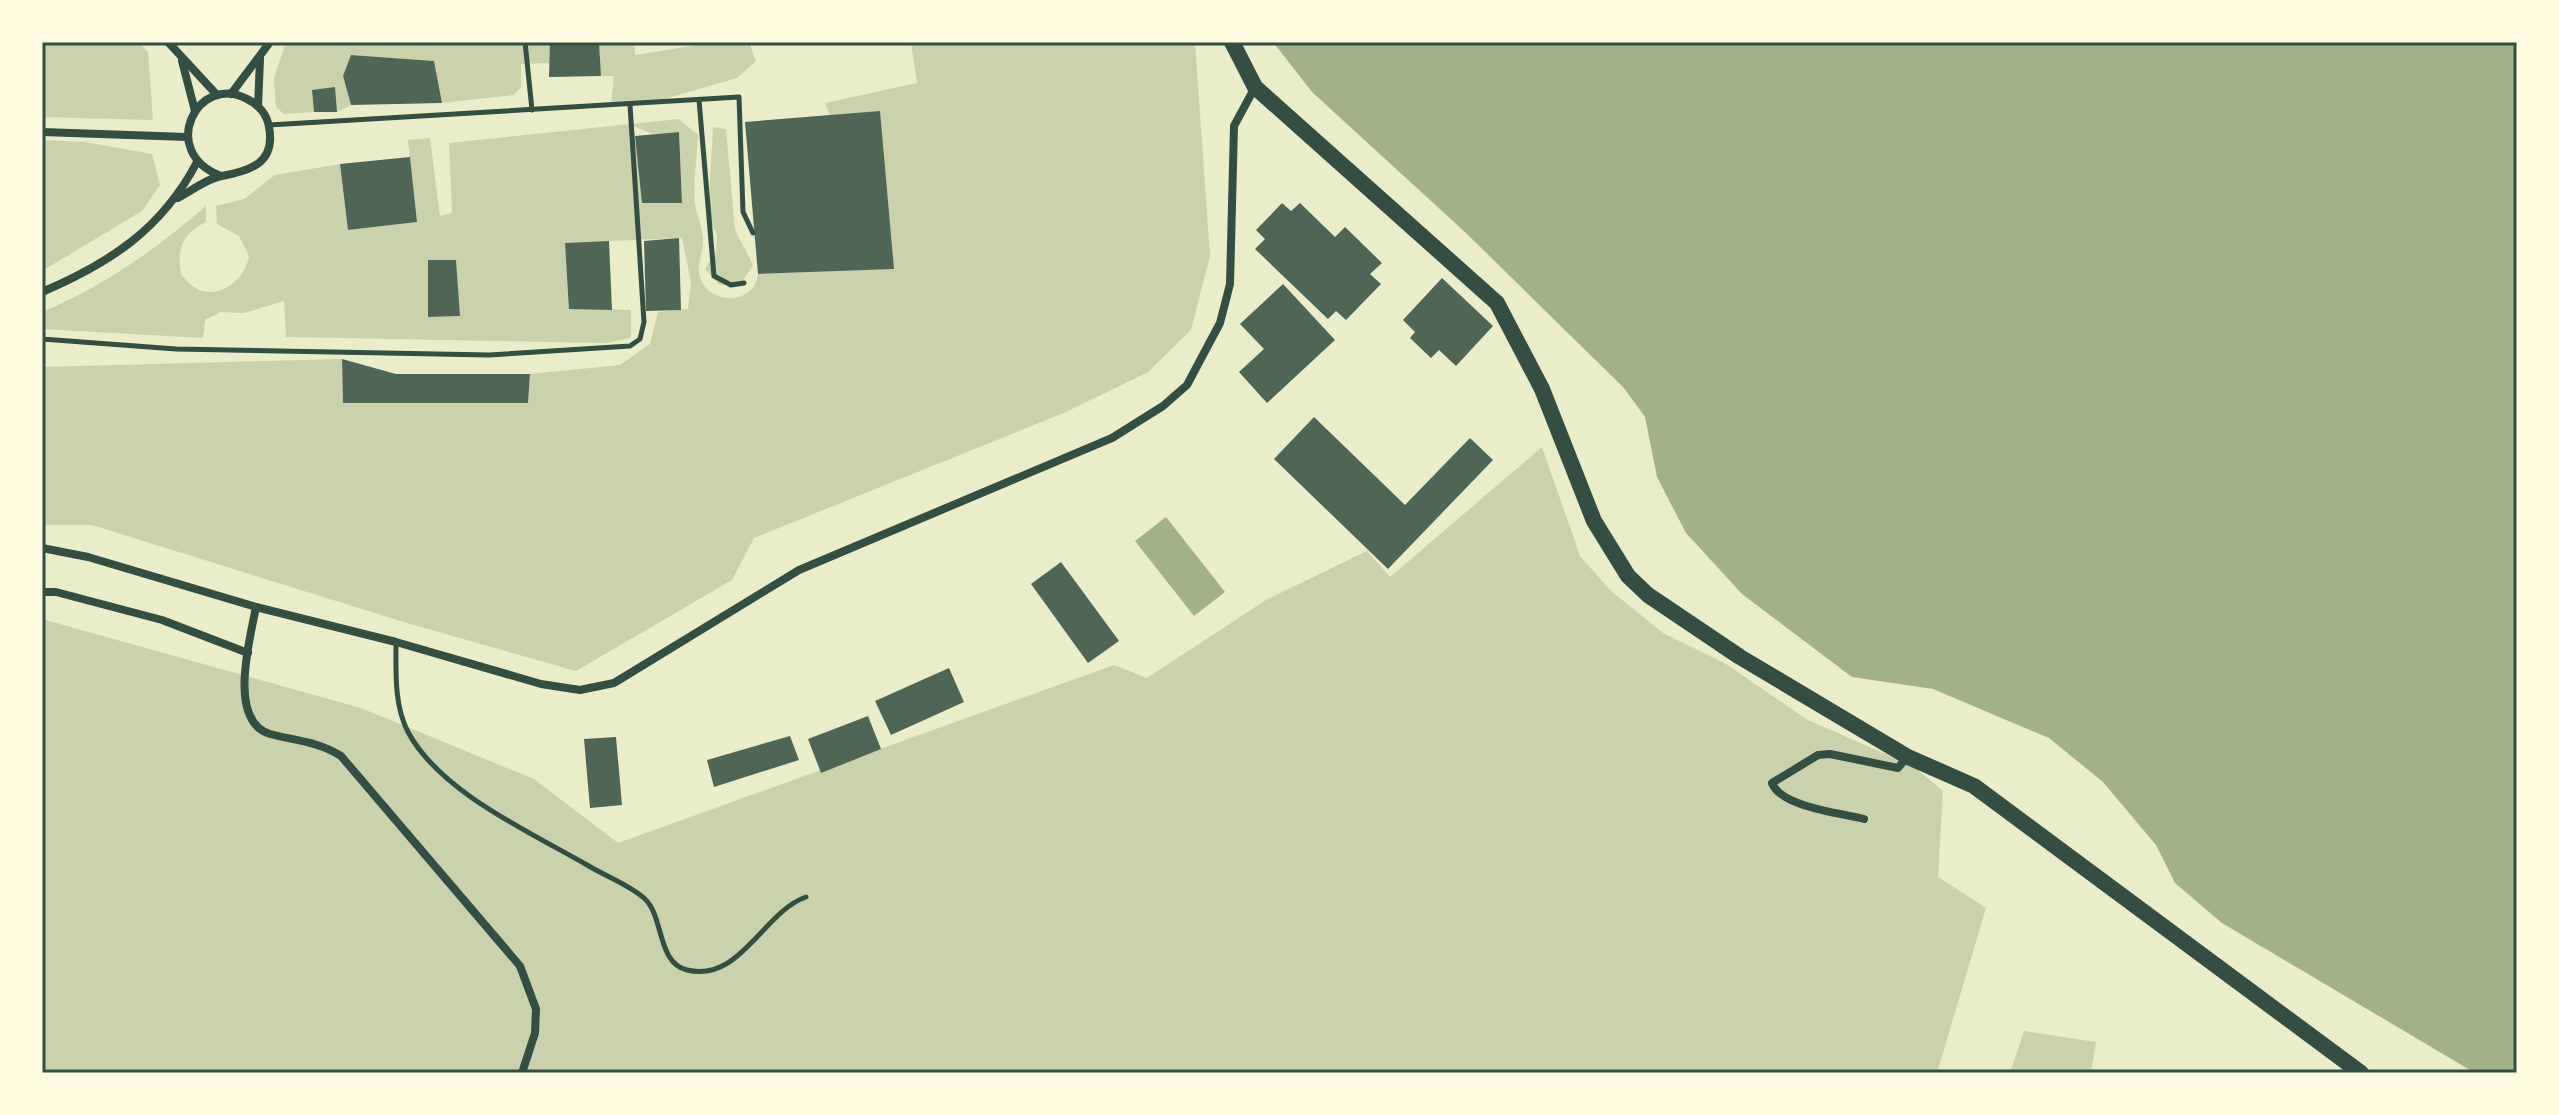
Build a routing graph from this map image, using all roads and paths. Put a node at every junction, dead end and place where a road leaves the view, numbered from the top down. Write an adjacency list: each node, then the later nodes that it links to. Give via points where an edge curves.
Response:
1 (168, 42): 6 (street)
2 (270, 42): 5 (street)
3 (525, 42): 13 (lane)
4 (1232, 42): 7 (main road)
5 (261, 57): 8 (street); 12 (street)
6 (182, 60): 9 (street); 14 (street)
7 (1255, 87): 28 (street, via 1234,126 1233,249 1220,323 1187,385 1138,423 799,570 614,683 580,690 541,684); 30 (main road, via 1497,303 1542,389 1594,521 1628,576 1740,657)
8 (231, 94): 9 (street); 12 (street)
9 (217, 95): 14 (street)
10 (699, 100): 11 (lane); 21 (lane, via 739,97 743,212); 22 (lane, via 714,276 731,285)
11 (630, 105): 13 (lane); 24 (lane, via 644,322 640,339 630,346 489,355 176,349)
12 (258, 106): 15 (street)
13 (532, 110): 15 (lane)
14 (195, 111): 17 (street)
15 (269, 125): 19 (street, via 259,164 247,172)
16 (42, 132): 17 (street)
17 (187, 137): 18 (street)
18 (197, 162): 19 (street); 20 (street)
19 (221, 176): 20 (street)
20 (178, 198): 23 (street, via 105,261)
21 (753, 233)
22 (744, 283)
23 (42, 292)
24 (42, 339)
25 (42, 548): 27 (street)
26 (42, 592): 29 (street, via 162,620)
27 (256, 607): 28 (street); 29 (street)
28 (396, 642): 32 (lane, via 401,710 419,748 473,797 645,899 674,963 686,970 724,965 741,954 783,907)
29 (248, 653): 33 (street, via 244,699 250,720 266,733 312,741 341,756 520,966 536,1009 535,1033)
30 (1908, 757): 31 (street, via 1898,768 1818,755 1772,783 1779,795 1803,805); 34 (main road, via 1974,786)
31 (1864, 819)
32 (806, 897)
33 (522, 1073)
34 (2361, 1073)

